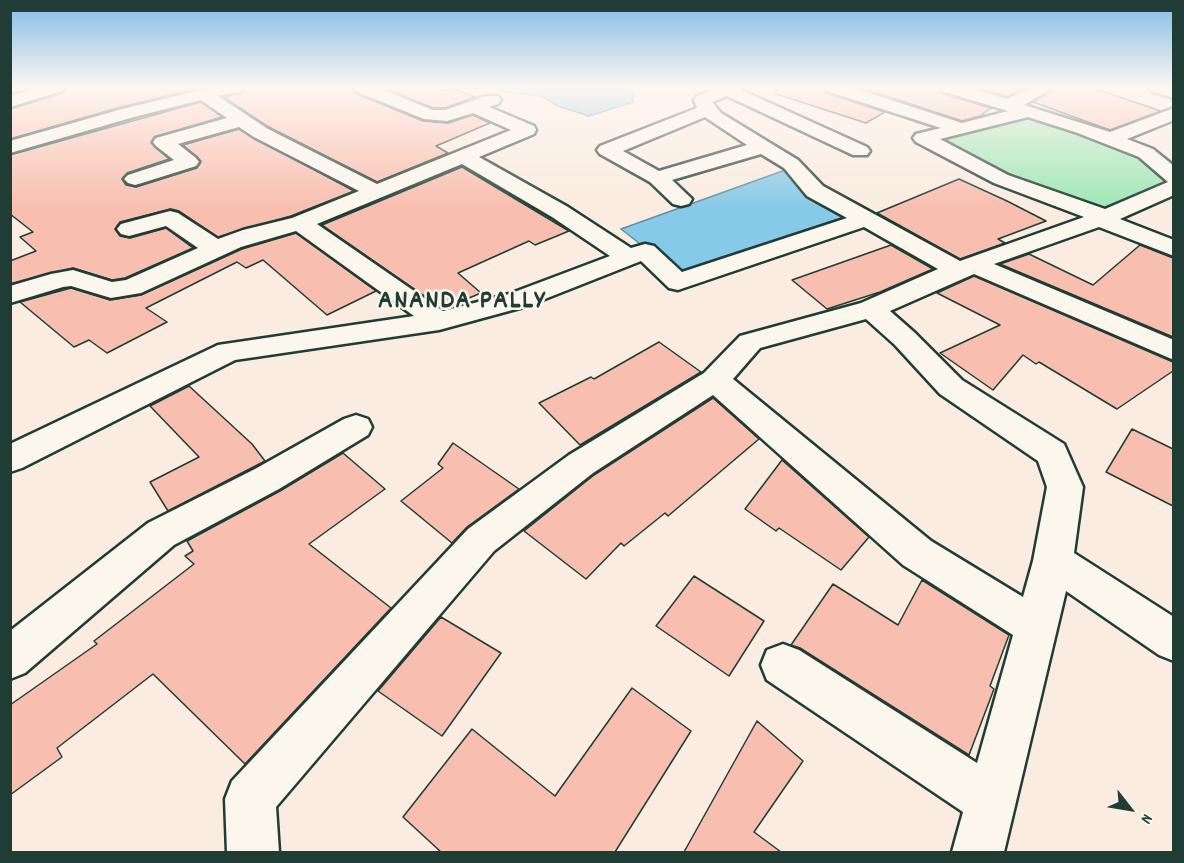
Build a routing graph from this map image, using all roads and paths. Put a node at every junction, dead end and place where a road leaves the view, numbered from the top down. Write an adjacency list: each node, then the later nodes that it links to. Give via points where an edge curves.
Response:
1 (78, 127): 13 (street)
2 (216, 127): 19 (street, via 163,142 189,162)
3 (253, 127): 20 (street)
4 (521, 127): 16 (street, via 527,130)
5 (664, 127): 18 (street, via 607,150)
6 (731, 127): 14 (street)
7 (811, 127): 15 (street)
8 (963, 127): 11 (street)
9 (1074, 127): 12 (street)
10 (1140, 127): 12 (street)
11 (960, 128): 22 (street, via 923,138 1001,179)
12 (1110, 139): 17 (street, via 1146,153)
13 (10, 147)
14 (763, 147): 18 (street); 23 (street, via 791,164 815,191)
15 (860, 151)
16 (462, 155): 20 (street); 28 (street)
17 (1172, 177): 22 (street)
18 (657, 178): 21 (street)
19 (135, 180)
20 (375, 191): 24 (street)
21 (681, 199)
22 (1103, 218): 27 (street); 29 (street)
23 (866, 219): 28 (street, via 678,282 645,251); 29 (street)
24 (300, 223): 26 (street, via 251,235); 32 (street)
25 (129, 229): 26 (street, via 170,218)
26 (217, 249): 30 (street, via 120,290 73,278)
27 (1173, 249)
28 (627, 256): 32 (street, via 518,300)
29 (967, 268): 31 (street); 33 (street)
30 (10, 295)
31 (871, 309): 34 (street, via 750,342); 37 (street, via 951,387 1052,453 1065,488)
32 (439, 321): 36 (street, via 228,352)
33 (1173, 351)
34 (715, 380): 38 (street, via 917,553); 43 (street, via 581,464 481,540 250,799)
35 (356, 427): 40 (street, via 161,534)
36 (10, 459)
37 (1053, 561): 38 (street); 39 (street)
38 (1036, 627): 42 (street)
39 (1173, 641)
40 (10, 658)
41 (783, 665): 42 (street)
42 (992, 802): 44 (street)
43 (253, 852)
44 (978, 852)

